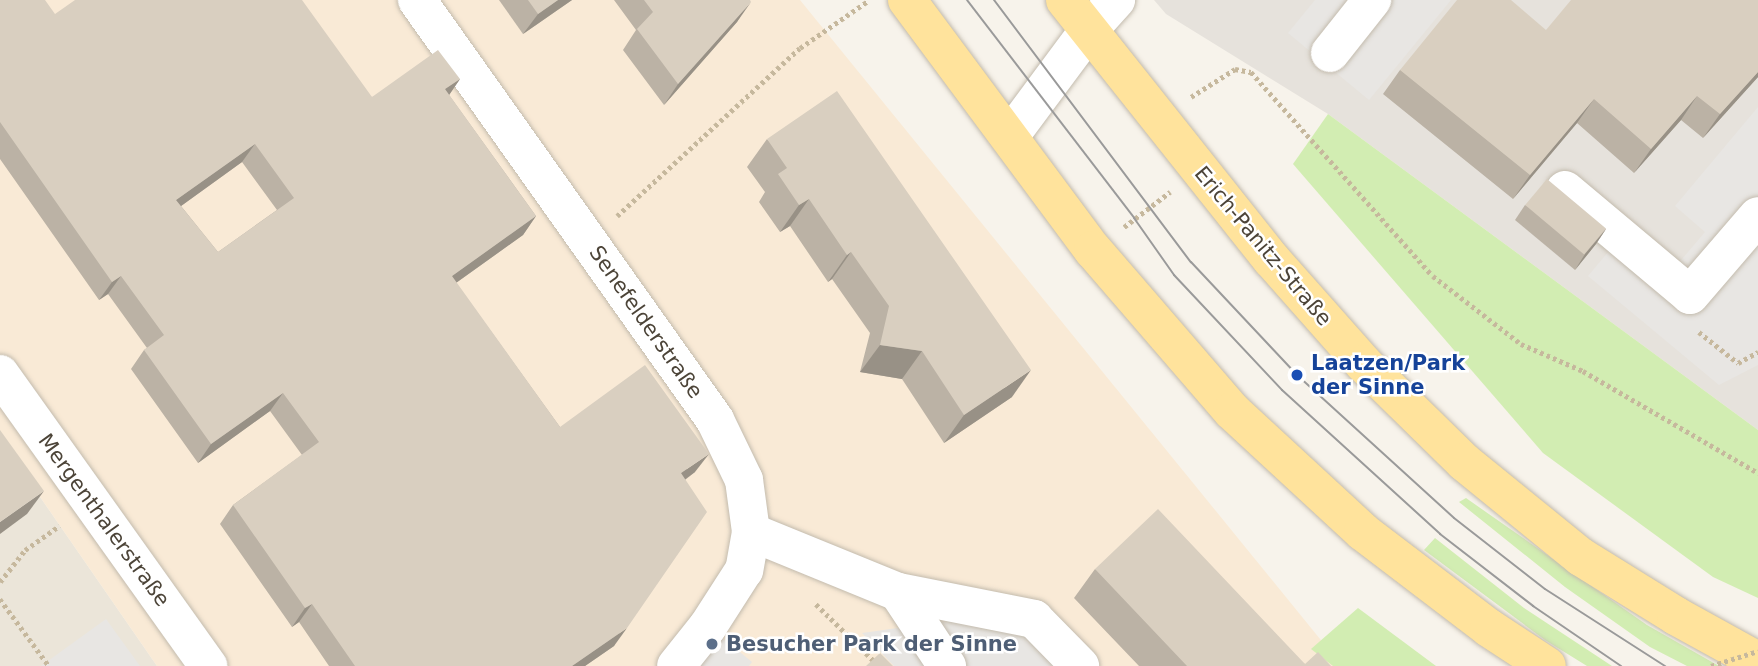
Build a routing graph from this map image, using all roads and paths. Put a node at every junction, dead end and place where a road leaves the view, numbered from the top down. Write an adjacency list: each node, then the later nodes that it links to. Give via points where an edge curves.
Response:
1 (417, 0): 14 (street, Senefelderstraße)
2 (868, 0): 14 (path, via 800,48)
3 (907, 0): 10 (main road)
4 (1065, 0): 7 (main road, Erich-Panitz-Straße)
5 (1116, 0): 7 (street)
6 (1372, 0): 8 (street)
7 (1088, 31): 9 (main road, Erich-Panitz-Straße); 10 (street)
8 (1330, 53)
9 (1160, 121): 11 (main road, Erich-Panitz-Straße); 19 (path, via 1225,74 1235,69 1251,72 1433,276 1521,344 1583,371)
10 (1010, 136): 15 (main road)
11 (1198, 170): 15 (path); 27 (main road, Erich-Panitz-Straße, via 1364,364 1464,462 1581,557 1676,617)
12 (1565, 190): 16 (street)
13 (1758, 216): 16 (street)
14 (589, 242): 21 (street, Senefelderstraße, via 715,420 744,480)
15 (1093, 250): 34 (main road, via 1232,411 1363,532)
16 (1690, 295): 17 (path, via 1675,312 1738,363)
17 (1758, 352)
18 (0, 374): 20 (street, Mergenthalerstraße)
19 (1758, 473)
20 (91, 503): 22 (path, via 25,550); 29 (street, Mergenthalerstraße)
21 (751, 533): 23 (street); 30 (street, Senefelderstraße, via 744,570)
22 (0, 582)
23 (898, 592): 32 (street); 33 (street, via 1034,619)
24 (806, 594): 31 (path)
25 (0, 599): 28 (path)
26 (1758, 652): 35 (path, bridge)
27 (1758, 661)
28 (49, 666)
29 (208, 666)
30 (676, 666)
31 (879, 666)
32 (947, 666)
33 (1080, 666)
34 (1547, 666)
35 (1711, 666)

